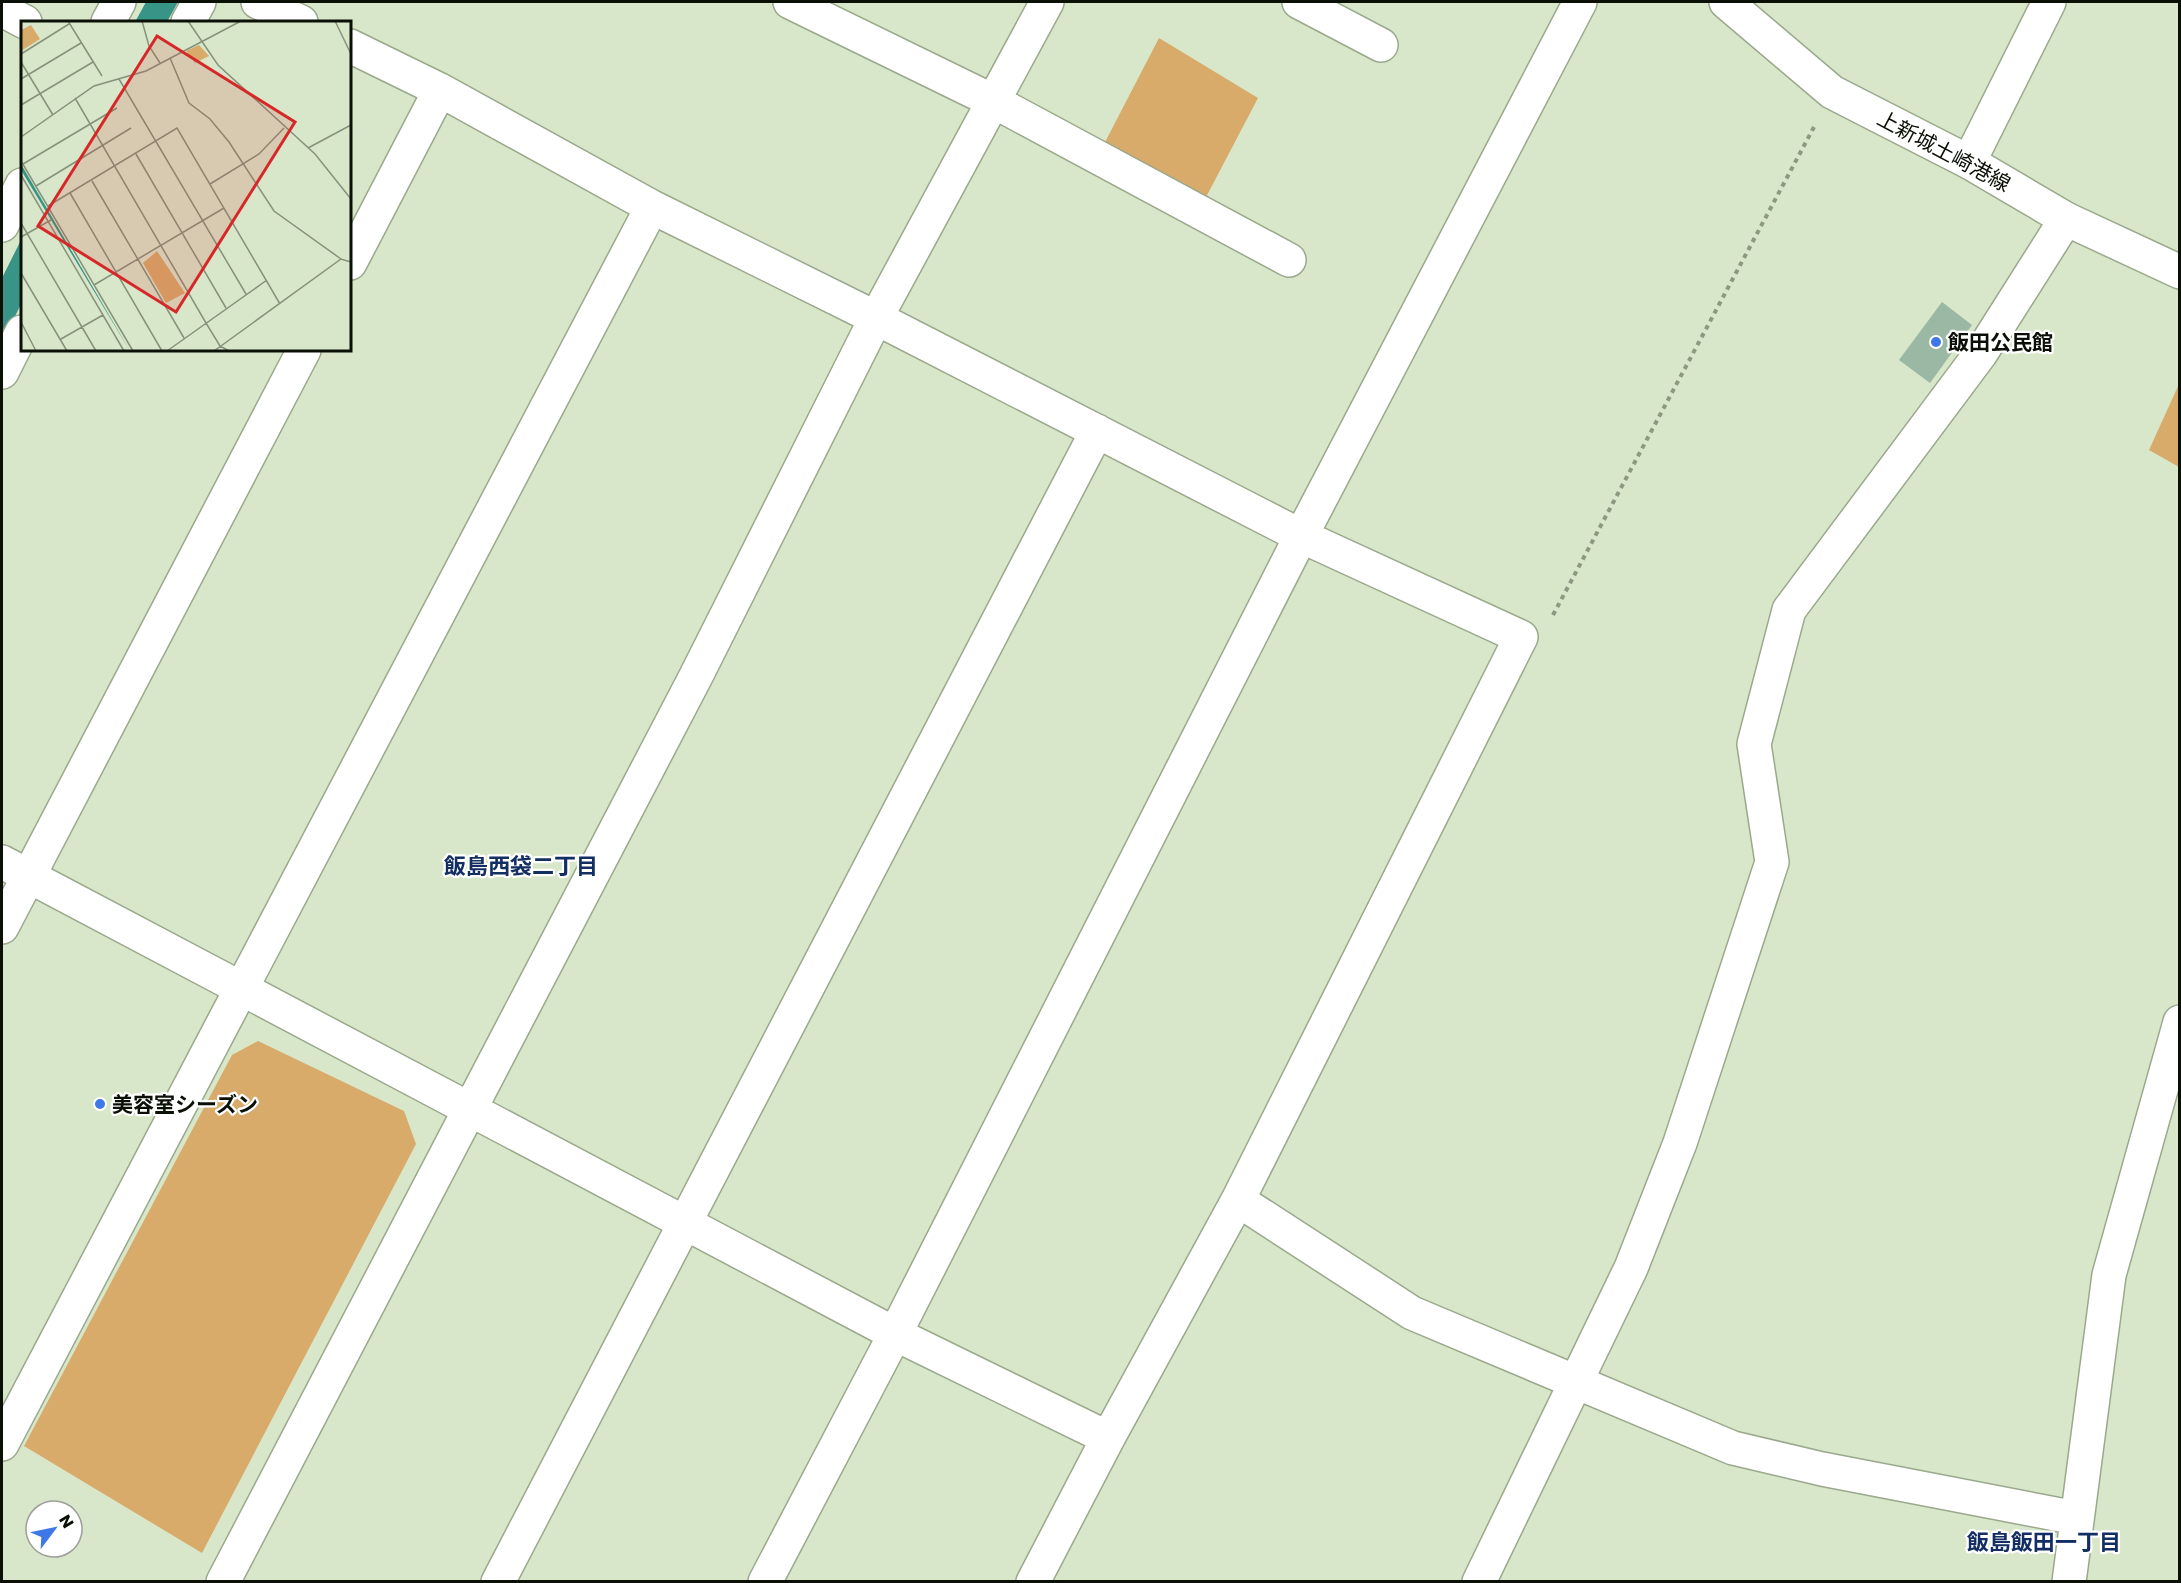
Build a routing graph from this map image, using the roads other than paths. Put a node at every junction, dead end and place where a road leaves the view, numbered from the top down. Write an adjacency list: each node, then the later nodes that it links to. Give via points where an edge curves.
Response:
1 (119, 2): 12 (street)
2 (200, 2): 13 (street)
3 (258, 2): 14 (street)
4 (789, 2): 18 (street)
5 (1047, 2): 18 (street)
6 (1299, 2): 15 (street)
7 (1580, 2): 32 (street)
8 (1726, 2): 19 (street, 上新城土崎港線, via 1832,92)
9 (2049, 2): 19 (street)
10 (2, 10): 11 (street)
11 (23, 21)
12 (109, 21)
13 (189, 21)
14 (299, 21)
15 (1380, 45)
16 (351, 46): 17 (street)
17 (440, 90): 21 (street); 25 (street)
18 (993, 101): 24 (street); 27 (street)
19 (1969, 162): 22 (street, 上新城土崎港線)
20 (21, 187): 23 (street)
21 (652, 207): 27 (street); 35 (street)
22 (2066, 219): 26 (street, 上新城土崎港線); 41 (street, via 1981,353 1789,610 1754,744 1772,862 1680,1143 1630,1268)
23 (2, 225)
24 (1289, 260)
25 (351, 261)
26 (2180, 272)
27 (876, 318): 31 (street); 37 (street, via 696,676)
28 (21, 334): 30 (street)
29 (303, 351): 33 (street)
30 (2, 372)
31 (1098, 431): 32 (street); 39 (street)
32 (1301, 536): 38 (street, via 1521,637); 40 (street)
33 (15, 869): 34 (street); 35 (street)
34 (2, 927)
35 (242, 988): 37 (street); 43 (street)
36 (2180, 1022): 44 (street, via 2109,1275)
37 (470, 1109): 39 (street); 45 (street)
38 (1238, 1200): 41 (street, via 1412,1313); 42 (street)
39 (686, 1223): 40 (street); 46 (street)
40 (895, 1334): 42 (street); 47 (street)
41 (1577, 1382): 44 (street, via 1733,1448); 49 (street)
42 (1108, 1438): 48 (street)
43 (2, 1444)
44 (2076, 1518): 50 (street)
45 (223, 1581)
46 (498, 1581)
47 (765, 1581)
48 (1033, 1581)
49 (1479, 1581)
50 (2069, 1581)

